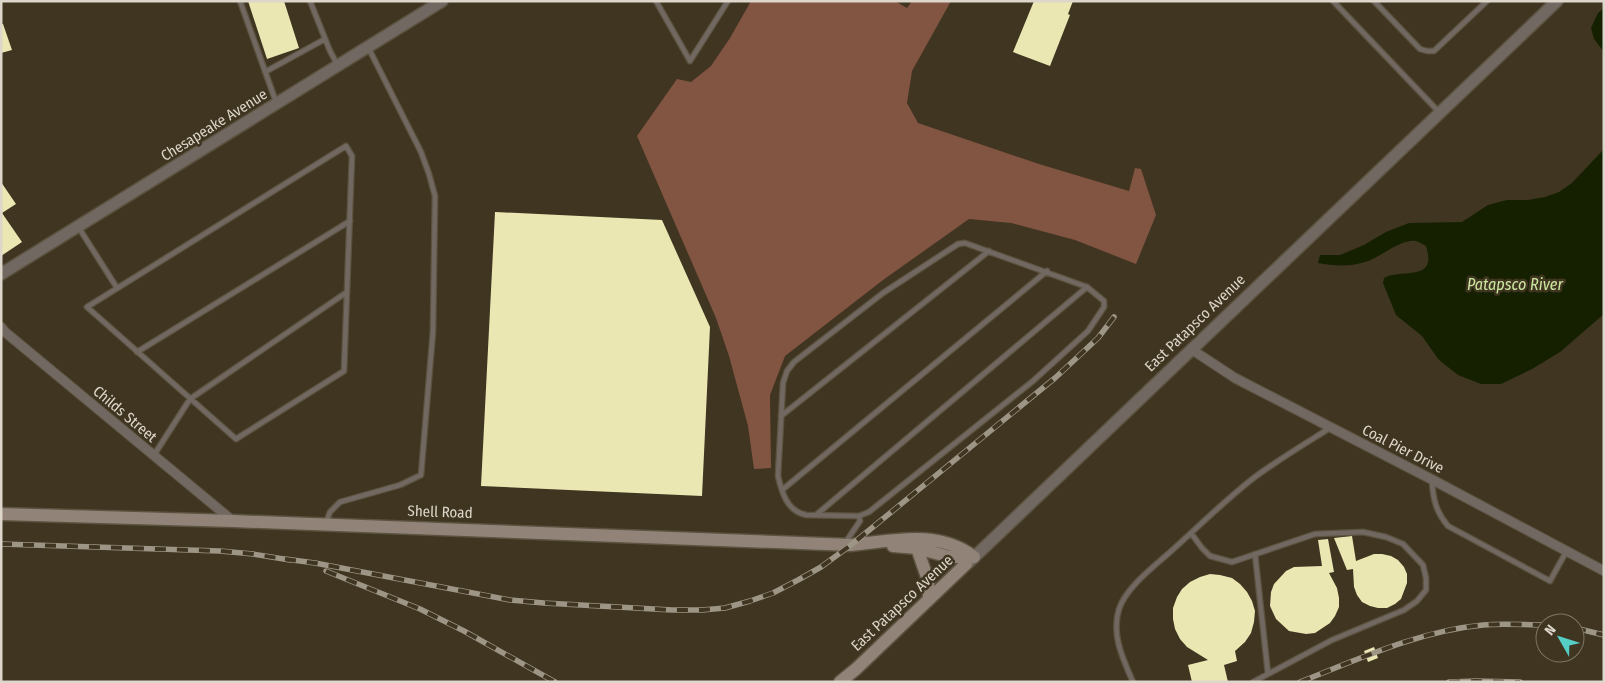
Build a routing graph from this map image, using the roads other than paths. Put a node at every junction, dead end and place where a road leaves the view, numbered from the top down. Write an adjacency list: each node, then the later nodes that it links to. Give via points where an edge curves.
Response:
1 (240, 1): 13 (lane)
2 (310, 1): 10 (lane)
3 (442, 1): 11 (street, Chesapeake Avenue)
4 (656, 1): 5 (lane, via 690,61)
5 (728, 1)
6 (1333, 1): 15 (lane)
7 (1374, 1): 8 (lane, via 1420,49 1434,52)
8 (1487, 1)
9 (1557, 1): 15 (street, East Patapsco Avenue)
10 (325, 39): 12 (lane); 13 (lane)
11 (368, 47): 12 (street, Chesapeake Avenue); 37 (lane, via 421,152 434,196 433,331 421,475 400,485 340,502 330,512)
12 (338, 66): 14 (street, Chesapeake Avenue)
13 (265, 72): 14 (lane)
14 (277, 104): 17 (street, Chesapeake Avenue)
15 (1440, 113): 25 (street, East Patapsco Avenue)
16 (350, 221): 22 (lane, via 352,156 346,146); 23 (lane); 26 (lane)
17 (78, 227): 20 (street, Chesapeake Avenue); 22 (lane)
18 (989, 251): 19 (lane); 28 (lane); 28 (lane, via 965,243 958,244 883,293 794,362 783,383)
19 (1047, 271): 21 (lane); 32 (lane)
20 (1, 274)
21 (1087, 287): 34 (lane); 35 (lane, via 1104,301 1104,307 1088,331 1033,381 869,512)
22 (117, 288): 26 (lane, via 87,307)
23 (347, 292): 27 (lane); 27 (lane, via 344,371 236,439)
24 (1, 327): 30 (street, Childs Street)
25 (1192, 349): 29 (street, Coal Pier Drive, via 1235,378); 44 (street, East Patapsco Avenue)
26 (138, 352): 27 (lane)
27 (190, 399): 30 (lane)
28 (781, 416): 32 (lane, via 778,476)
29 (1331, 428): 31 (street, Coal Pier Drive); 38 (lane, via 1252,480)
30 (154, 455): 36 (street, Childs Street)
31 (1431, 479): 42 (street, Coal Pier Drive); 42 (lane, via 1441,517 1448,526 1475,541 1550,581)
32 (782, 490): 34 (lane, via 793,511)
33 (1, 514): 36 (main road, Shell Road)
34 (816, 515): 35 (lane)
35 (859, 516): 40 (lane, via 860,521)
36 (233, 521): 37 (main road, Shell Road)
37 (325, 524): 40 (main road, Shell Road)
38 (1191, 533): 43 (lane, via 1210,556 1222,560 1232,562); 51 (lane, via 1140,580 1119,609 1116,638)
39 (877, 543): 40 (main road, Shell Road); 41 (main road, Shell Road); 44 (main road, Shell Road, via 891,539 923,539 962,548)
40 (844, 544)
41 (917, 548): 44 (main road, Shell Road); 46 (main road, via 928,580)
42 (1566, 552): 45 (street, Coal Pier Drive)
43 (1255, 554): 48 (lane); 48 (lane, via 1315,534 1363,532 1403,544 1423,565 1426,578 1426,590 1404,610 1332,640)
44 (970, 560): 46 (main road, East Patapsco Avenue)
45 (1604, 571)
46 (929, 598): 47 (main road, East Patapsco Avenue)
47 (856, 669): 49 (main road, East Patapsco Avenue); 50 (main road, East Patapsco Avenue)
48 (1268, 674): 52 (lane)
49 (840, 682)
50 (846, 682)
51 (1133, 682)
52 (1253, 682)

